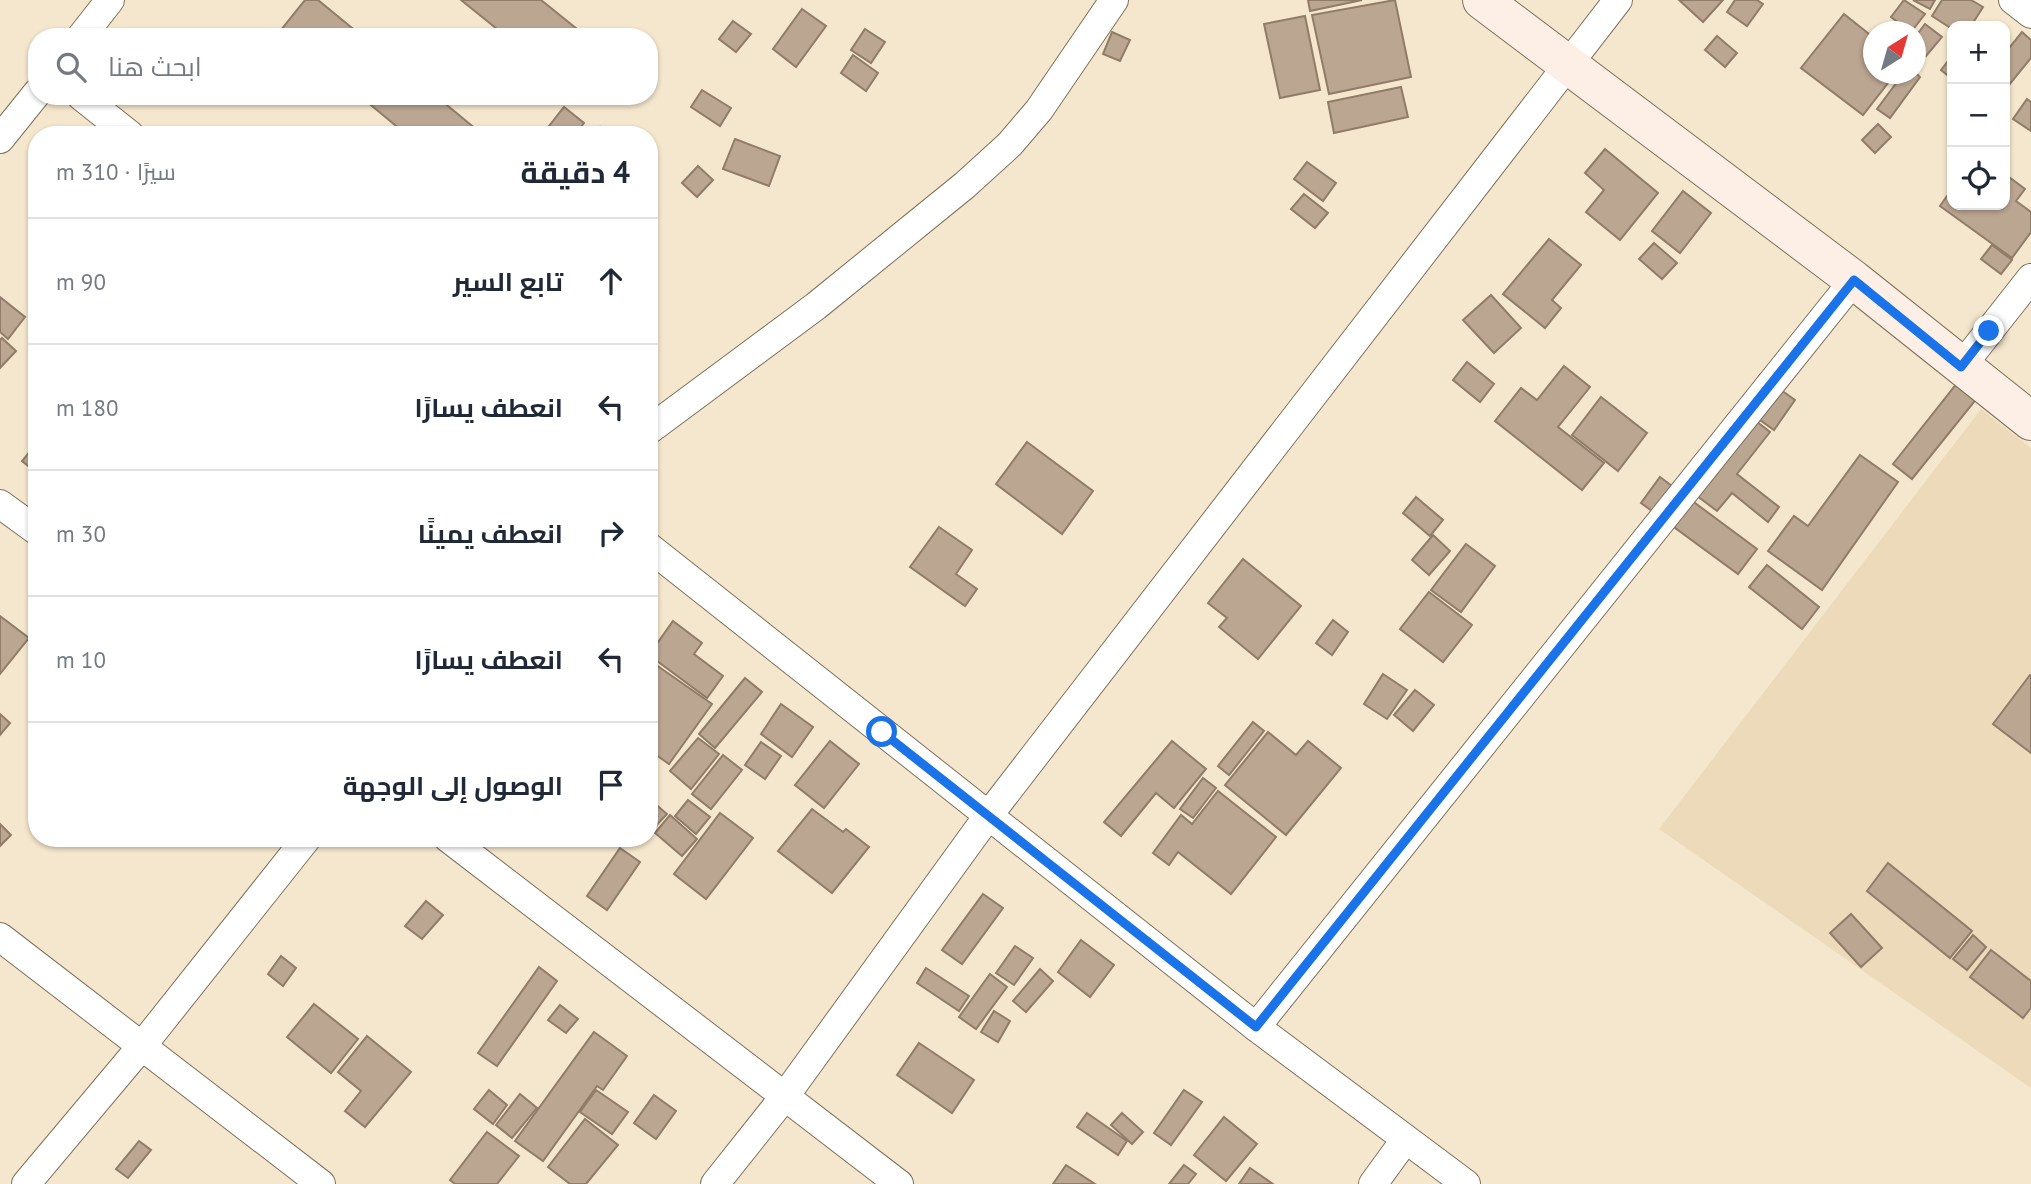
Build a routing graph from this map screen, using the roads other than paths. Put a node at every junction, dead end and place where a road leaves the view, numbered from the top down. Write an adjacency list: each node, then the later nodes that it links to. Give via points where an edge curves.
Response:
1 (110, 0): 7 (street)
2 (1114, 0): 17 (street, via 1039,110 992,160 816,306)
3 (1482, 0): 8 (main road)
4 (1618, 0): 8 (street)
5 (2013, 0): 6 (street)
6 (2031, 14)
7 (88, 28)
8 (1567, 62): 14 (main road); 21 (street)
9 (28, 104): 12 (street)
10 (92, 105): 11 (street)
11 (119, 126)
12 (0, 139)
13 (2031, 278): 15 (street)
14 (1854, 280): 15 (main road); 25 (street)
15 (1961, 367): 16 (main road)
16 (2031, 421)
17 (658, 423)
18 (0, 503): 19 (street)
19 (28, 524)
20 (658, 554): 21 (street)
21 (988, 816): 25 (street); 27 (street)
22 (299, 847): 26 (street)
23 (460, 847): 27 (street)
24 (0, 937): 26 (street)
25 (1256, 1027): 28 (street)
26 (142, 1046): 29 (street); 30 (street)
27 (785, 1096): 31 (street); 32 (street)
28 (1405, 1140): 33 (street); 34 (street)
29 (26, 1184)
30 (321, 1184)
31 (715, 1184)
32 (899, 1184)
33 (1373, 1184)
34 (1466, 1184)

